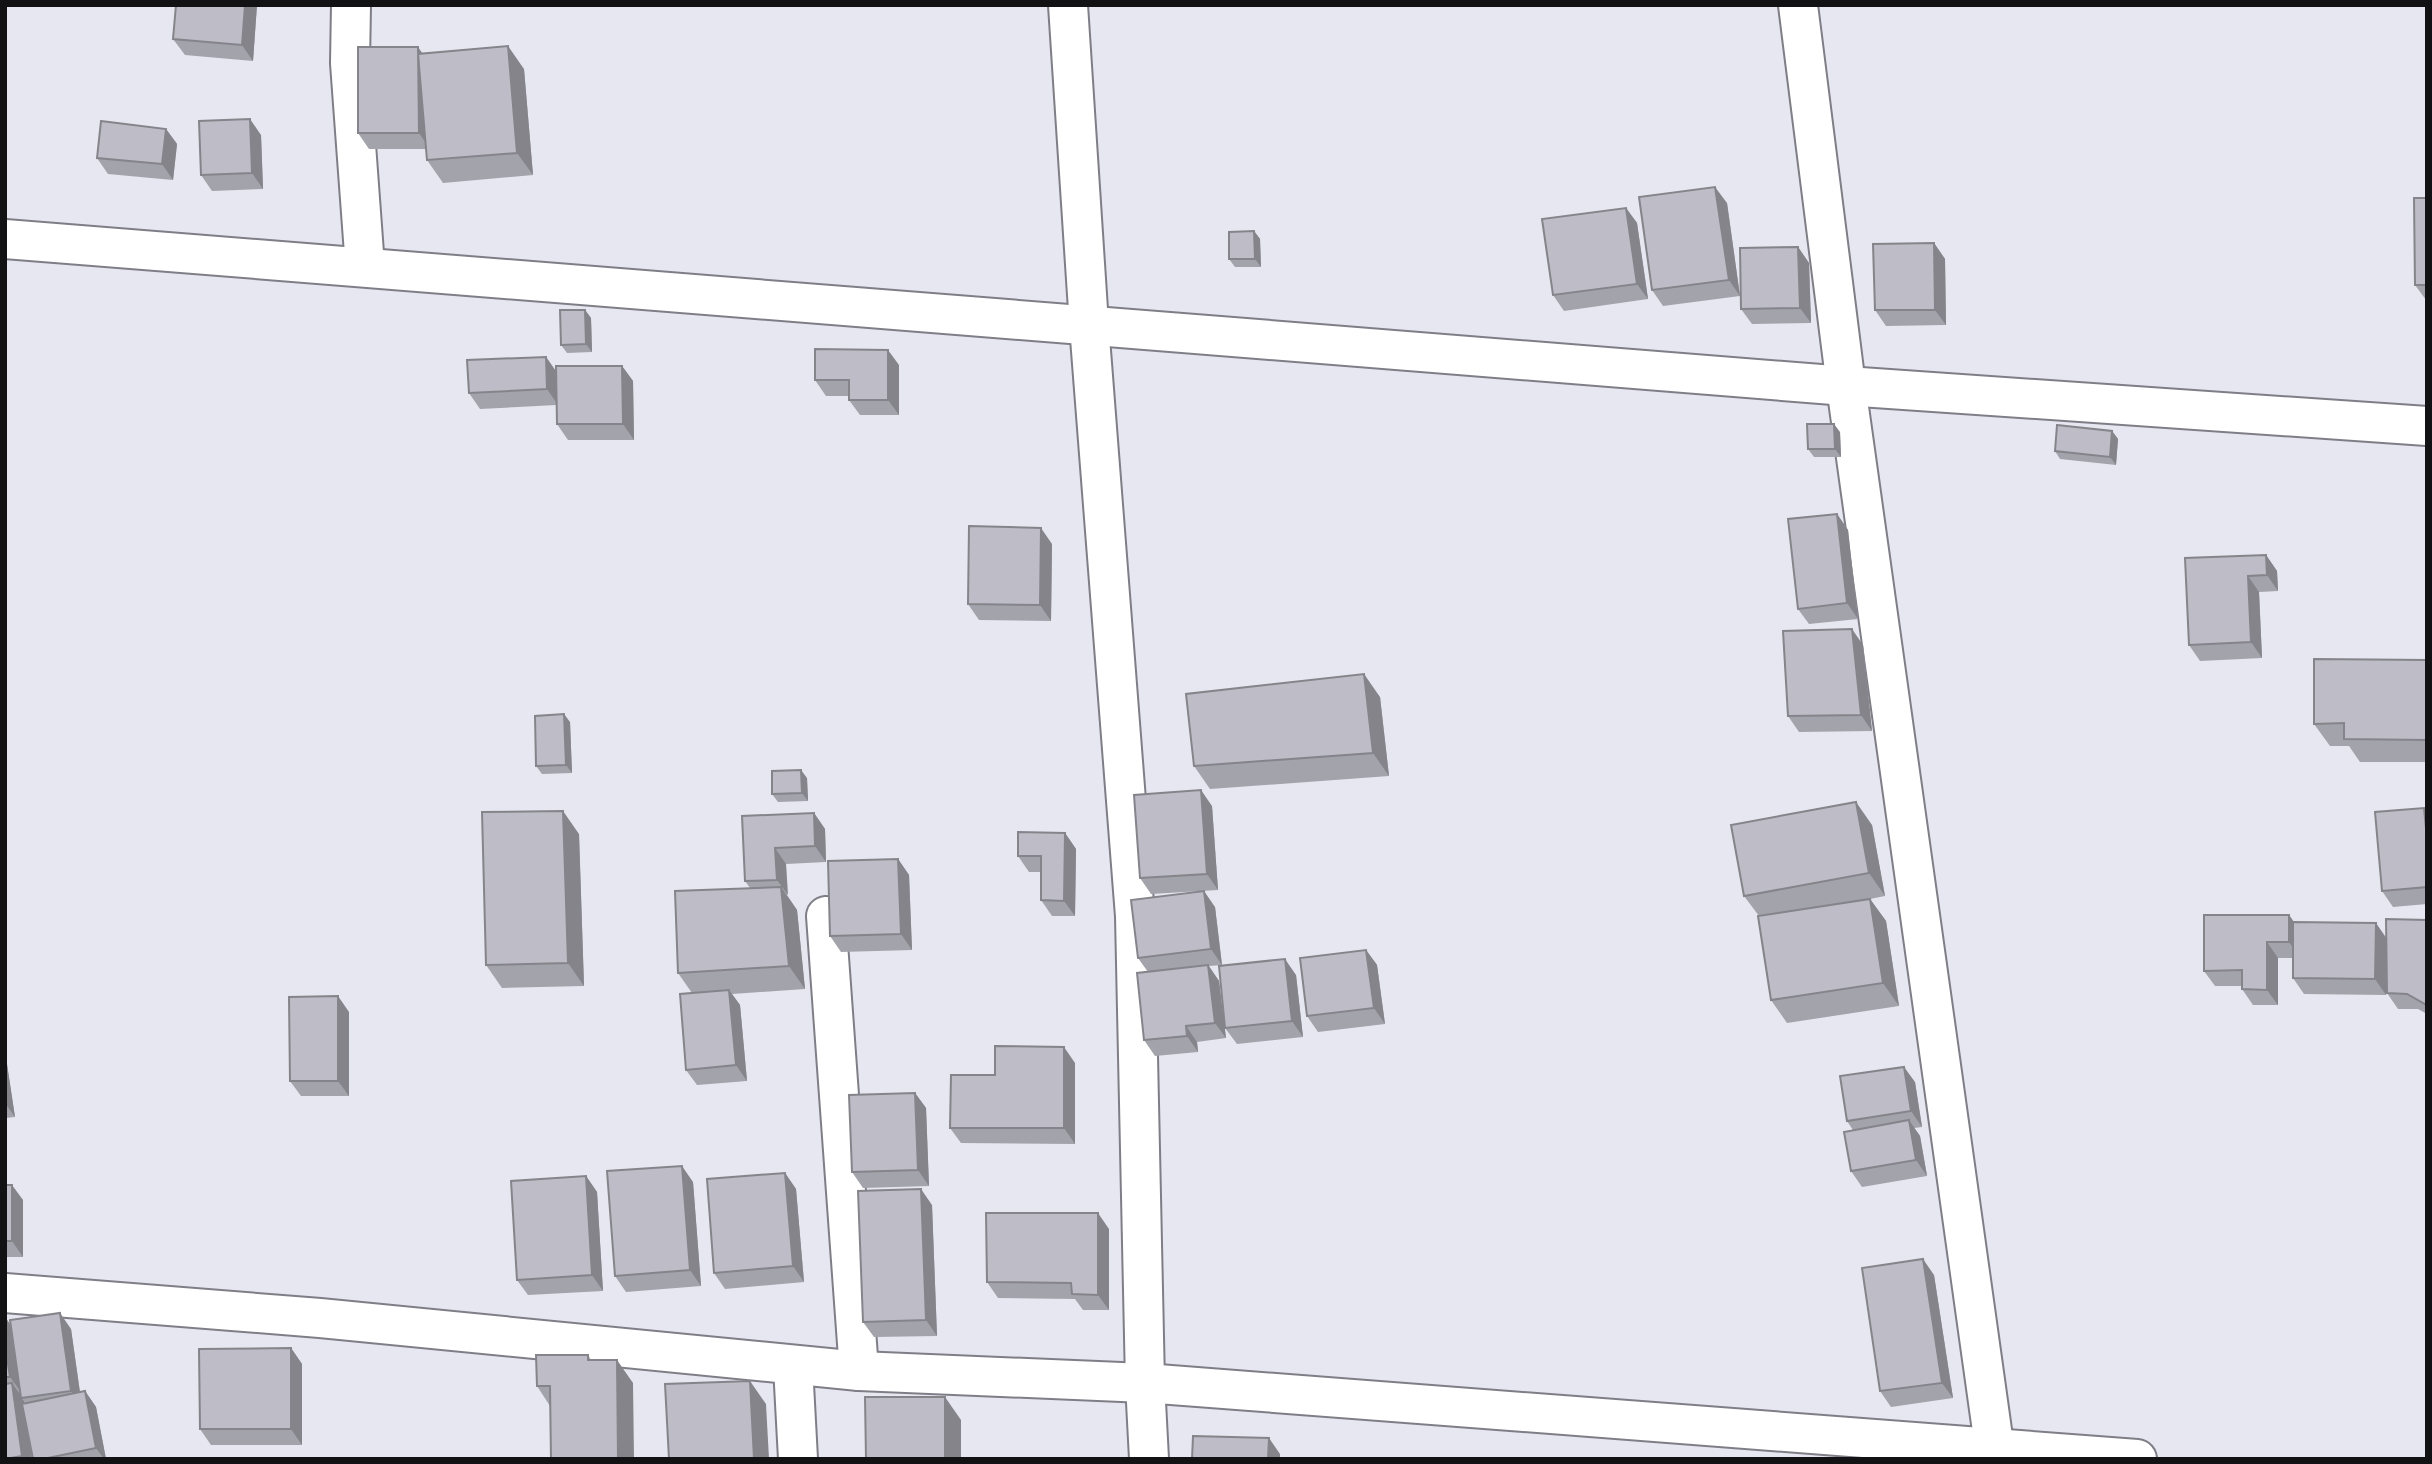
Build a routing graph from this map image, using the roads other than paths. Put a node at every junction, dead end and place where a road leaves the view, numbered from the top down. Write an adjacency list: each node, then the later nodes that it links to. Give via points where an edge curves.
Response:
1 (351, 5): 5 (street, via 350,63)
2 (1068, 5): 6 (street)
3 (1798, 5): 7 (street)
4 (5, 239): 5 (street)
5 (365, 267): 6 (street)
6 (1088, 325): 7 (street); 13 (street, via 1135,916)
7 (1846, 386): 8 (street); 14 (street)
8 (2427, 426)
9 (826, 916): 12 (street)
10 (5, 1293): 11 (street, via 320,1318)
11 (793, 1366): 12 (street); 15 (street)
12 (859, 1371): 13 (street)
13 (1145, 1383): 14 (street); 16 (street)
14 (1995, 1453): 17 (street)
15 (798, 1459)
16 (1149, 1459)
17 (2137, 1459)

